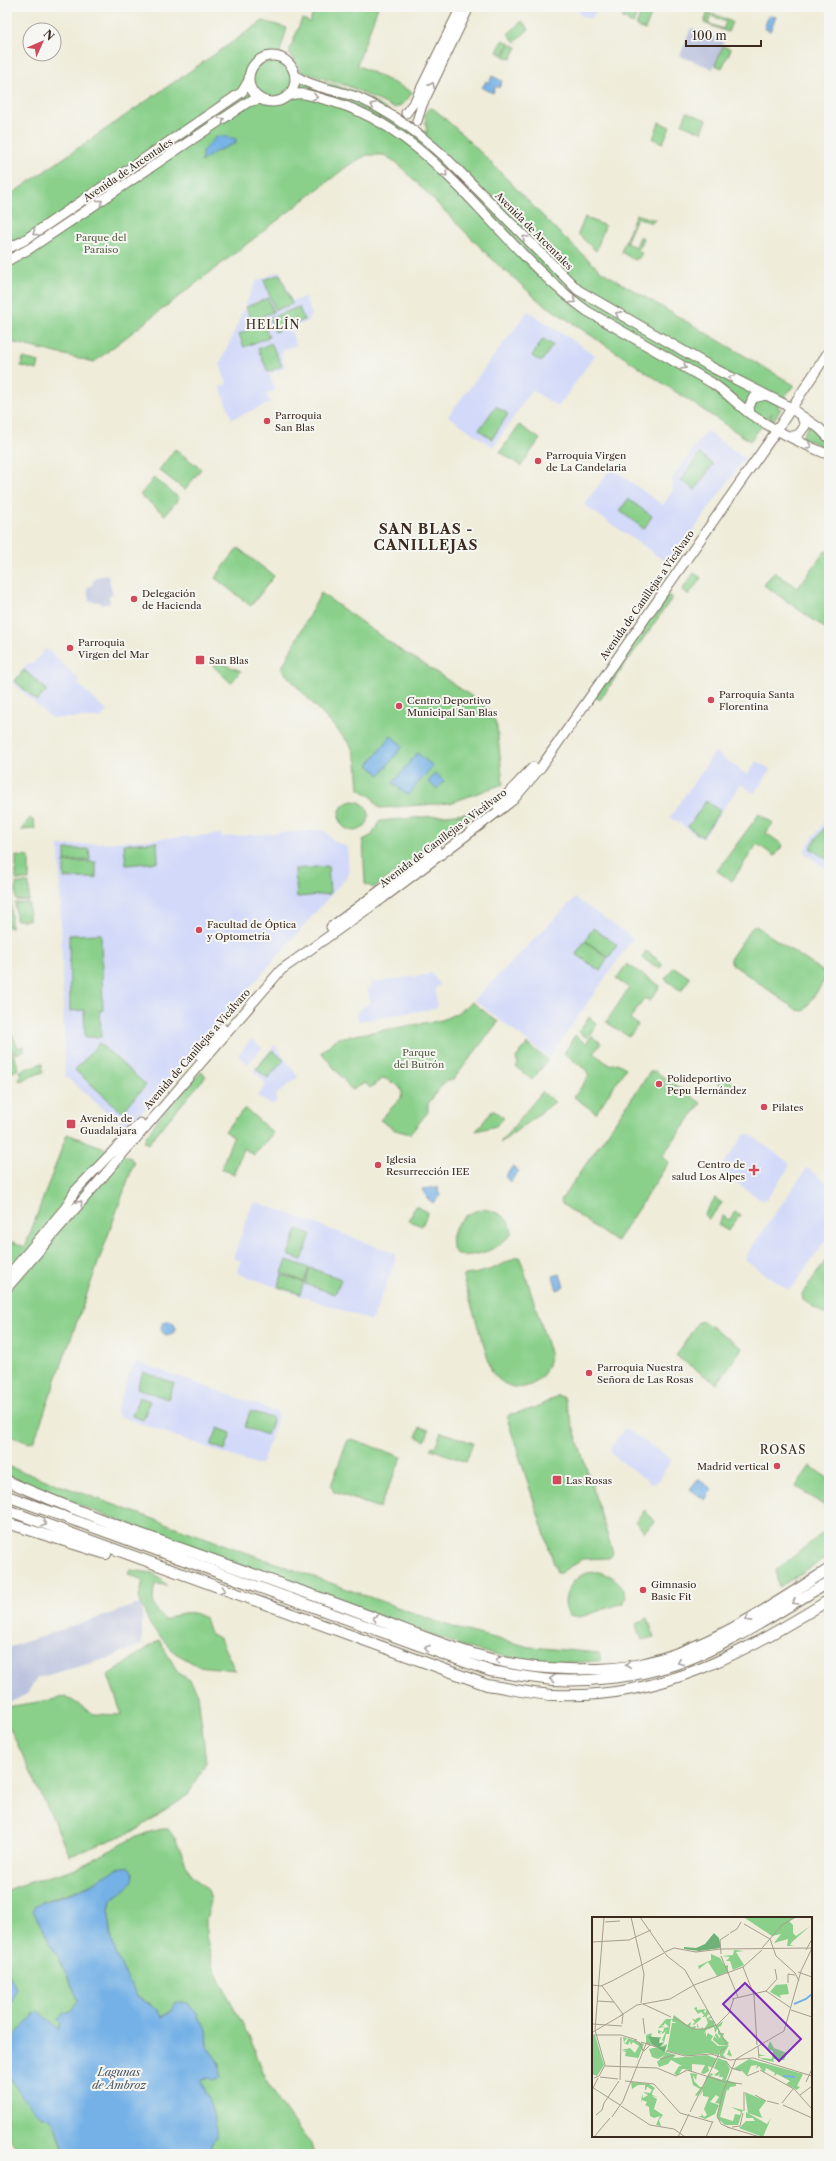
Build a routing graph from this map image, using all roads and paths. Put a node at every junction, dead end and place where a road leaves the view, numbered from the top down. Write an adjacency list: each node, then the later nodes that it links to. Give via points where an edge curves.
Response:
1 (461, 7): 7 (main road, via 415,101)
2 (470, 7): 10 (main road, one-way to 2)
3 (295, 75): 4 (main road, via 292,66 285,60 270,56 256,62 250,70); 5 (main road, via 295,84); 8 (main road, Avenida de Arcentales, one-way to 3, via 362,100 304,81)
4 (249, 80): 6 (main road, via 253,91); 14 (main road, Avenida de Arcentales, one-way to 14, via 242,92 23,241)
5 (288, 96): 6 (main road, via 273,102); 9 (main road, one-way to 9, via 297,92 342,104)
6 (261, 99): 15 (main road, Avenida de Arcentales, one-way to 6, via 29,250 248,102)
7 (406, 113): 8 (main road); 11 (main road)
8 (391, 115): 11 (main road, Avenida de Arcentales)
9 (373, 117): 11 (main road, via 383,118 396,126); 12 (main road)
10 (417, 121): 11 (main road); 13 (main road, via 420,130 445,153)
11 (406, 126): 12 (main road); 13 (main road, Avenida de Arcentales)
12 (417, 147): 20 (main road, one-way to 20, via 543,275 569,298 728,393)
13 (450, 162): 18 (main road, Avenida de Arcentales, one-way to 13, via 713,368 578,290)
14 (7, 249)
15 (7, 261)
16 (829, 342): 19 (main road, Avenida de Canillejas a Vicálvaro)
17 (829, 351): 19 (main road, Avenida de Canillejas a Vicálvaro)
18 (766, 395): 19 (main road, Avenida de Arcentales); 20 (main road, via 753,398 749,407)
19 (788, 407): 21 (main road, Avenida de Arcentales); 22 (main road, Avenida de Canillejas a Vicálvaro)
20 (750, 414): 22 (main road)
21 (803, 421): 23 (main road, via 799,434); 24 (main road, Avenida de Arcentales)
22 (775, 428): 23 (main road); 26 (main road, Avenida de Canillejas a Vicálvaro, via 536,764 513,790 496,806 360,904 264,979 135,1129 75,1192 66,1208); 27 (main road, Avenida de Canillejas a Vicálvaro, one-way to 22, via 281,970 383,898 513,800 541,767)
23 (789, 436): 25 (main road, one-way to 25)
24 (829, 438)
25 (829, 455)
26 (7, 1277)
27 (7, 1288)
28 (7, 1481): 36 (highway, via 114,1526)
29 (7, 1496): 33 (highway)
30 (7, 1510): 34 (highway, one-way to 34)
31 (7, 1523): 34 (highway)
32 (829, 1569): 36 (highway, one-way to 36, via 758,1613 686,1650 639,1664 594,1668 551,1668 492,1660)
33 (227, 1576): 35 (highway, one-way to 33, via 720,1644 677,1664 640,1673 596,1679 553,1680 490,1671); 36 (highway)
34 (186, 1577): 37 (highway, one-way to 37, via 487,1685 552,1695 605,1694 652,1686 711,1666 775,1633)
35 (829, 1582)
36 (322, 1599)
37 (829, 1600)

